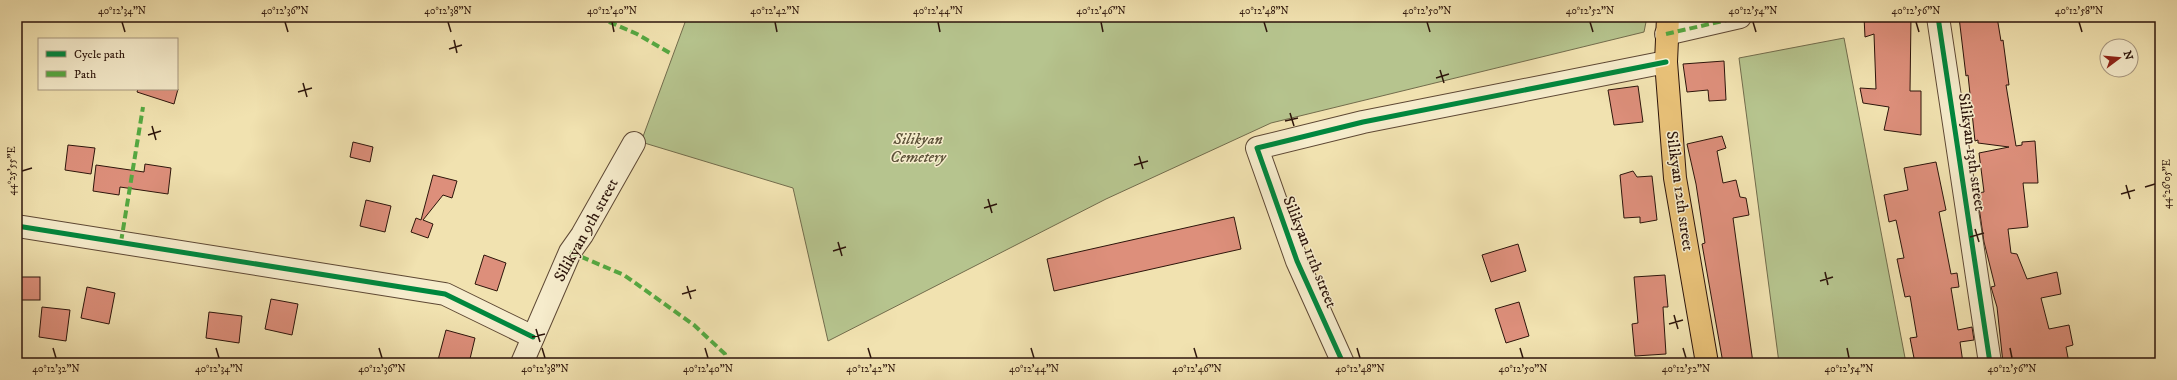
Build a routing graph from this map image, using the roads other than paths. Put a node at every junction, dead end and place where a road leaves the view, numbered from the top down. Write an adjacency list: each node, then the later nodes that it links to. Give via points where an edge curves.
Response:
1 (1740, 17): 3 (street)
2 (1938, 17): 11 (street, Silikyan 13th street)
3 (1666, 25): 4 (main road, Silikyan 12th street)
4 (1666, 62): 9 (street, Silikyan 11th street, via 1362,122 1257,148 1297,261); 10 (main road, Silikyan 12th street, via 1675,178)
5 (634, 143): 7 (street, Silikyan 9th street, via 570,252)
6 (17, 226): 7 (street, via 445,294)
7 (533, 337): 8 (street, Silikyan 9th street)
8 (522, 363)
9 (1343, 363)
10 (1707, 363)
11 (1990, 363)

